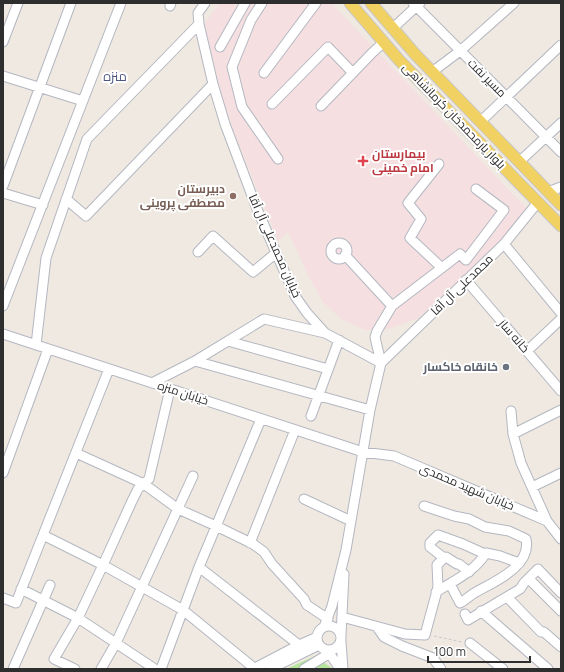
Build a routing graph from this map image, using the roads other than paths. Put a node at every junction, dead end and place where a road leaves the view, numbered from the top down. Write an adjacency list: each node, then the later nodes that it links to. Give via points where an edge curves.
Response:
1 (18, 3): 15 (street)
2 (70, 3): 29 (street)
3 (122, 3): 31 (street)
4 (245, 3): 12 (street); 19 (street)
5 (262, 3): 12 (street)
6 (316, 3): 24 (street)
7 (350, 3): 17 (main road, بلوار یارمحمدخان کرمانشاهی)
8 (371, 3): 14 (main road, بلوار یارمحمدخان کرمانشاهی)
9 (514, 3): 20 (street)
10 (202, 4): 13 (street, خیابان محمدعلی آل آقا)
11 (416, 4): 14 (street); 20 (street, مسیر نفت)
12 (256, 12): 38 (street, via 250,20 232,67 242,107)
13 (198, 24): 28 (street, خیابان محمدعلی آل آقا); 46 (street, via 87,139)
14 (392, 29): 21 (main road, بلوار یارمحمدخان کرمانشاهی)
15 (5, 30): 16 (street)
16 (3, 42)
17 (384, 42): 22 (main road, بلوار یارمحمدخان کرمانشاهی); 25 (street)
18 (561, 45): 30 (street)
19 (220, 47)
20 (460, 51): 23 (street); 30 (street, مسیر نفت)
21 (414, 54): 22 (main road, via 413,66); 23 (main road, بلوار یارمحمدخان کرمانشاهی)
22 (405, 66): 27 (main road, بلوار یارمحمدخان کرمانشاهی)
23 (432, 72): 27 (main road, via 422,74); 34 (main road, بلوار یارمحمدخان کرمانشاهی)
24 (264, 73)
25 (353, 73): 32 (street, via 328,47); 33 (street)
26 (3, 76): 29 (street)
27 (421, 83): 47 (main road, بلوار یارمحمدخان کرمانشاهی)
28 (213, 84): 46 (street, via 86,216); 53 (street, خیابان محمدعلی آل آقا, via 225,124)
29 (40, 87): 31 (street); 41 (street)
30 (506, 97): 34 (street); 36 (street, مسیر نفت)
31 (83, 101): 48 (street)
32 (272, 104)
33 (321, 106)
34 (480, 122): 39 (main road, بلوار یارمحمدخان کرمانشاهی)
35 (561, 123): 36 (street)
36 (546, 137): 37 (street, مسیر نفت); 39 (street)
37 (561, 152)
38 (278, 159)
39 (519, 162): 44 (main road, بلوار یارمحمدخان کرمانشاهی)
40 (439, 164): 55 (street, via 408,203 421,219 410,238)
41 (3, 186)
42 (561, 187): 44 (street)
43 (476, 189): 55 (street, via 504,210 466,260 460,254)
44 (548, 192): 49 (main road, بلوار یارمحمدخان کرمانشاهی)
45 (3, 193): 48 (street)
46 (66, 199): 65 (street, via 46,258)
47 (538, 202): 50 (main road, بلوار یارمحمدخان کرمانشاهی); 51 (street, محمدعلی آل آقا)
48 (43, 205): 57 (street)
49 (561, 205)
50 (561, 226)
51 (504, 244): 56 (street, محمدعلی آل آقا); 59 (street)
52 (198, 252): 53 (street, via 213,236 253,272)
53 (276, 253): 61 (street, خیابان محمدعلی آل آقا, via 295,296)
54 (345, 255): 58 (street)
55 (442, 268): 58 (street)
56 (466, 280): 67 (street, خانه ساز); 69 (street, محمدعلی آل آقا)
57 (3, 306)
58 (392, 306): 69 (street, via 375,337)
59 (561, 314)
60 (561, 319): 67 (street)
61 (325, 333): 63 (street, خیابان محمدعلی آل آقا); 64 (street, via 264,319)
62 (3, 334): 65 (street, خیابان منزه)
63 (339, 340): 69 (street, خیابان محمدعلی آل آقا); 71 (street)
64 (228, 341): 68 (street); 71 (street)
65 (36, 345): 66 (street, خیابان منزه)
66 (48, 349): 70 (street, خیابان منزه); 85 (street)
67 (527, 351): 74 (street, خانه ساز)
68 (195, 361): 72 (street); 75 (street)
69 (381, 363): 76 (street)
70 (109, 369): 72 (street, خیابان منزه); 84 (street)
71 (328, 369): 75 (street)
72 (152, 383): 73 (street, خیابان منزه)
73 (170, 389): 80 (street, خیابان منزه); 88 (street, via 149,479)
74 (561, 391)
75 (318, 395): 76 (street); 79 (street)
76 (370, 410): 83 (street)
77 (561, 410): 82 (street)
78 (511, 411): 82 (street)
79 (311, 416)
80 (261, 419): 81 (street, خیابان منزه); 95 (street)
81 (294, 430): 83 (street, خیابان منزه); 98 (street)
82 (513, 434): 89 (street, via 521,463)
83 (363, 452): 93 (street); 94 (street, خیابان شهید محمدی, via 394,456)
84 (76, 453): 88 (street); 96 (street)
85 (3, 472)
86 (561, 473): 89 (street)
87 (193, 476): 92 (street)
88 (144, 484): 92 (street); 103 (street, via 138,489)
89 (532, 487): 94 (street)
90 (304, 499): 93 (street)
91 (424, 506): 102 (street, via 468,519 485,527 509,531 526,540 524,558)
92 (178, 509): 95 (street); 109 (street)
93 (351, 521): 99 (street)
94 (547, 521): 97 (street, خیابان شهید محمدی)
95 (216, 526): 98 (street); 104 (street)
96 (43, 535): 103 (street); 110 (street)
97 (561, 539)
98 (250, 543): 122 (street, via 264,552 308,606)
99 (346, 550): 120 (street); 122 (street)
100 (485, 554): 101 (street, via 438,536 430,543 430,547); 102 (street, via 500,556); 105 (street)
101 (444, 558): 105 (street, via 459,564); 111 (street, via 437,565)
102 (519, 564): 107 (street, via 508,574 460,603)
103 (103, 565): 109 (street); 121 (street)
104 (199, 567): 116 (street); 128 (street)
105 (469, 572): 107 (street)
106 (528, 580): 112 (street, via 538,569); 113 (street, via 520,589); 118 (street)
107 (450, 584): 111 (street)
108 (50, 585): 115 (street)
109 (143, 587): 116 (street); 126 (street)
110 (21, 589): 114 (street, via 16,603); 115 (street)
111 (436, 592): 123 (street, via 425,635 405,634)
112 (561, 593)
113 (506, 597): 117 (street); 129 (street)
114 (3, 598)
115 (43, 600): 121 (street); 132 (street)
116 (183, 610): 136 (street); 137 (street)
117 (481, 611): 119 (street, via 468,620); 143 (street)
118 (561, 611)
119 (465, 614)
120 (342, 617): 123 (street); 124 (street)
121 (78, 618): 126 (street); 133 (street, via 54,659)
122 (326, 623): 124 (street, via 336,628); 125 (street, via 320,630)
123 (378, 627): 141 (street, via 384,637 433,658)
124 (341, 638): 130 (street, via 336,649); 140 (street)
125 (318, 641): 128 (street); 130 (street, via 321,648); 138 (street)
126 (116, 643): 134 (street); 135 (street)
127 (470, 643): 142 (street)
128 (299, 645): 137 (street)
129 (561, 647)
130 (329, 652): 131 (street); 139 (street)
131 (337, 667)
132 (13, 669)
133 (76, 669)
134 (101, 669)
135 (155, 669)
136 (162, 669)
137 (254, 669)
138 (270, 669)
139 (304, 669)
140 (343, 669)
141 (441, 669)
142 (503, 669)
143 (548, 669)

